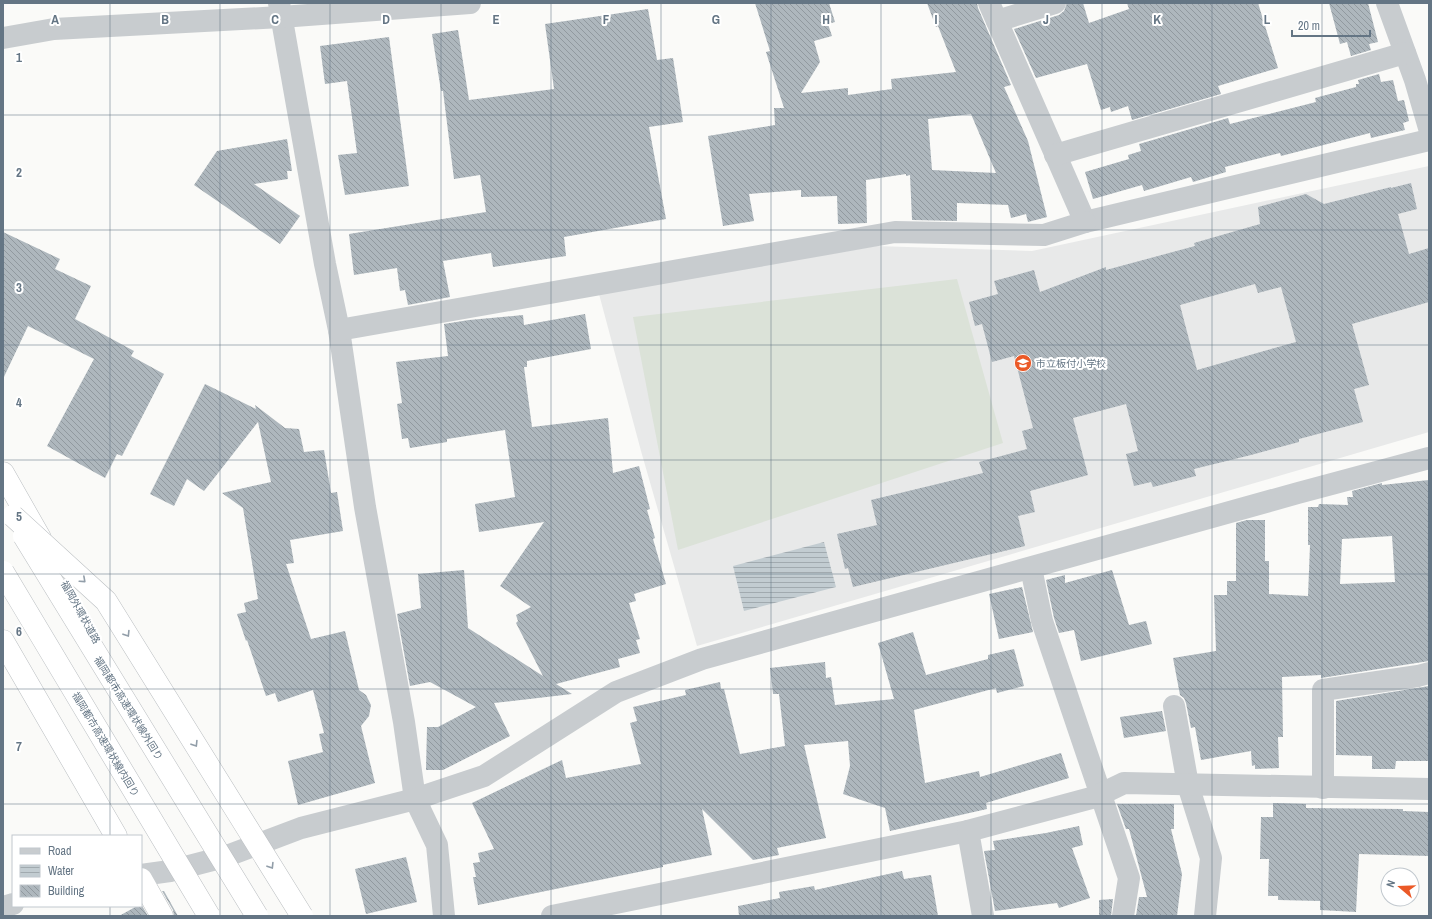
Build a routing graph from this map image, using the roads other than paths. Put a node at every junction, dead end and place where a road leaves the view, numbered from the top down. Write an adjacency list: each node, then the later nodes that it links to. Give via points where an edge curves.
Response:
1 (470, 3): 4 (street)
2 (1055, 3): 5 (street)
3 (1387, 3): 7 (street)
4 (280, 10): 6 (street, via 54,29); 13 (street)
5 (993, 12): 11 (street)
6 (3, 38)
7 (1405, 53): 8 (street); 11 (street)
8 (1422, 78): 9 (street)
9 (1429, 128)
10 (1429, 140): 12 (street)
11 (1055, 155): 12 (street)
12 (1084, 222): 13 (street, via 1044,235 895,232)
13 (339, 330): 27 (street, via 365,507 404,722)
14 (1429, 458): 17 (street)
15 (3, 472): 31 (highway, 福岡外環状道路, via 145,725)
16 (8, 508): 41 (highway, 福岡都市高速環状線外回り, bridge); 42 (highway, one-way to 42, bridge, via 106,600)
17 (1031, 568): 26 (street, via 1042,621); 27 (street, via 702,659 616,692 484,776)
18 (3, 572): 40 (highway, 福岡都市高速環状線内回り, bridge)
19 (3, 588): 32 (highway, via 106,757)
20 (7, 650): 29 (highway, via 69,781); 30 (highway)
21 (1429, 673): 24 (street, via 1323,690)
22 (1174, 706): 23 (street)
23 (1188, 785): 24 (street); 26 (street, via 1124,783); 46 (street, via 1211,858)
24 (1323, 788): 25 (street)
25 (1429, 790)
26 (1101, 794): 28 (street); 45 (street, via 1128,878)
27 (415, 799): 31 (street, via 301,828); 43 (street, via 437,845)
28 (968, 831): 36 (street); 44 (street)
29 (101, 835)
30 (115, 835)
31 (224, 857): 32 (street); 41 (highway, 福岡外環状道路)
32 (170, 871): 33 (street); 39 (highway)
33 (142, 875)
34 (142, 881): 38 (highway)
35 (142, 906): 37 (highway)
36 (557, 915)
37 (148, 916)
38 (162, 916)
39 (197, 916)
40 (209, 916)
41 (258, 916)
42 (302, 916)
43 (444, 916)
44 (983, 916)
45 (1123, 916)
46 (1205, 916)

